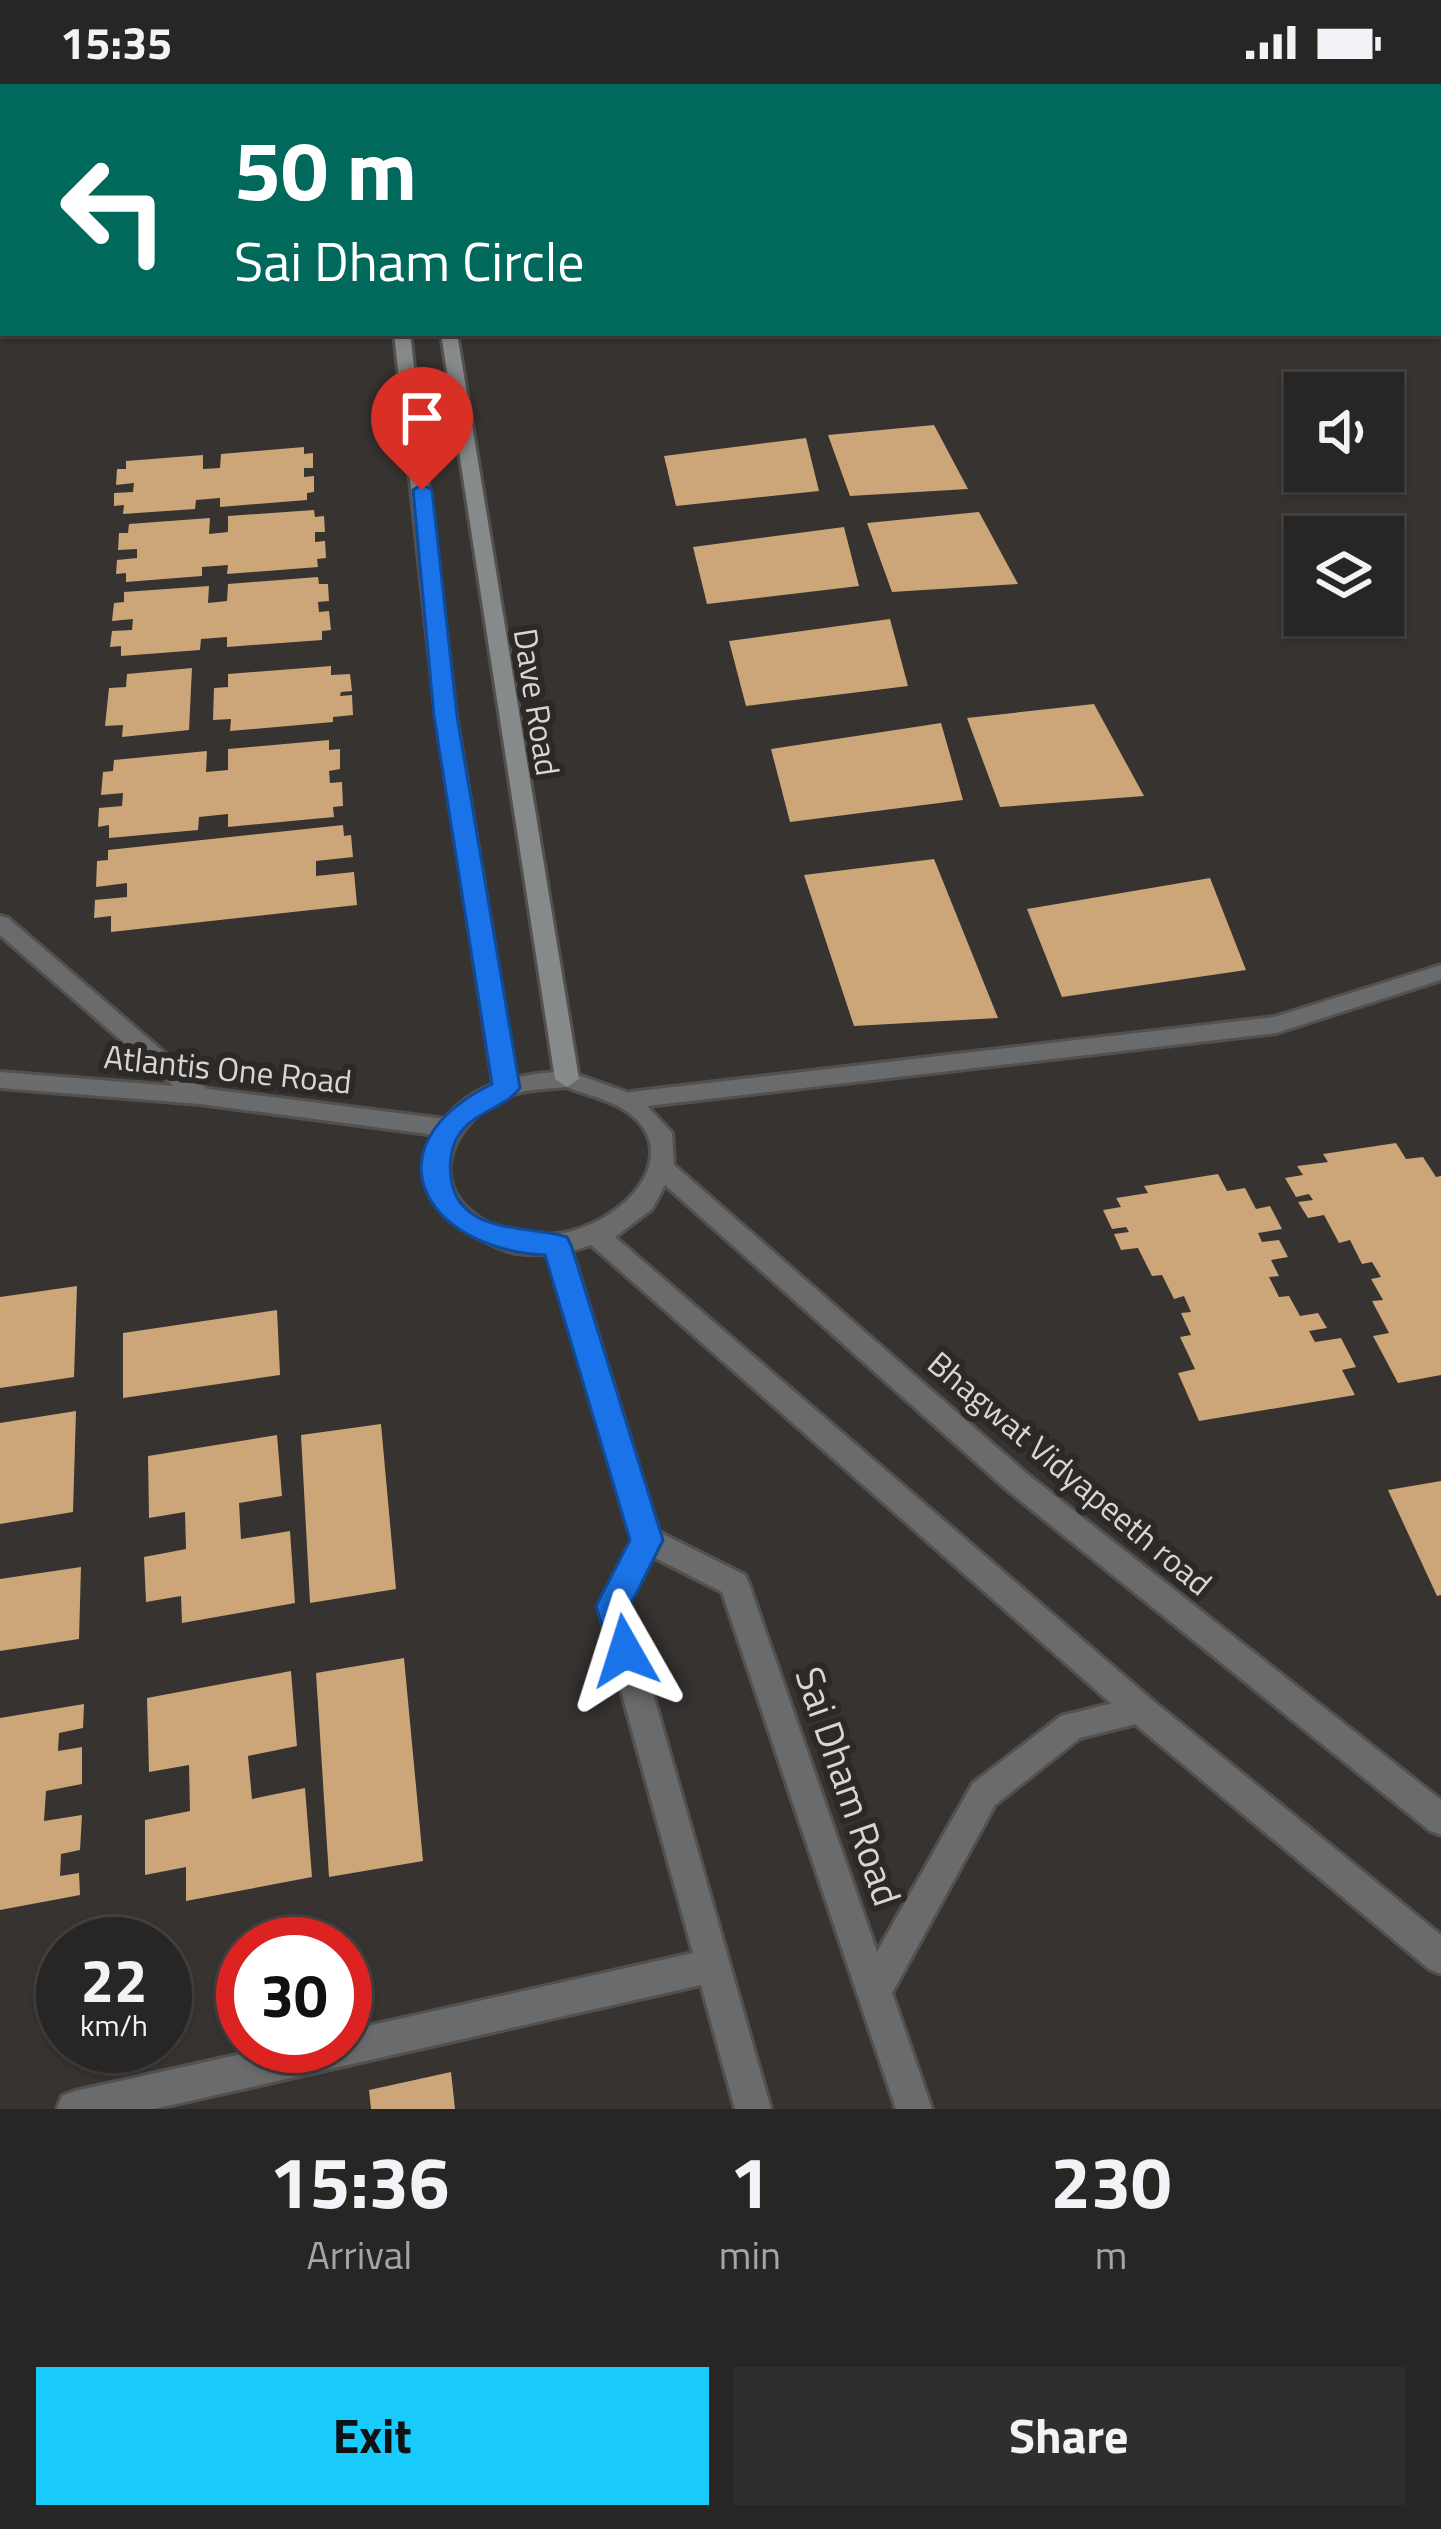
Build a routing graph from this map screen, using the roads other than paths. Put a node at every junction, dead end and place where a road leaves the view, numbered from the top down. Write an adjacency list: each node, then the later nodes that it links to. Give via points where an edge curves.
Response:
1 (402, 336): 7 (main road, via 446,716)
2 (449, 336): 5 (main road, Dave Road)
3 (0, 923): 8 (street)
4 (1441, 972): 9 (street, via 1276,1024)
5 (567, 1079): 7 (street); 9 (street)
6 (0, 1080): 8 (street, Atlantis One Road)
7 (506, 1088): 10 (street)
8 (200, 1096): 10 (street, Atlantis One Road)
9 (630, 1100): 11 (street, via 652,1119)
10 (448, 1128): 13 (street, via 436,1155 437,1184 452,1210 479,1231)
11 (664, 1170): 12 (street, via 631,1218); 16 (street, Bhagwat Vidyapeeth road, via 1016,1481)
12 (597, 1236): 13 (street); 15 (street)
13 (557, 1245): 14 (street)
14 (647, 1540): 18 (street, via 613,1606); 19 (street, Sai Dham Road, via 734,1584)
15 (1141, 1710): 17 (street); 19 (street, via 1072,1726 984,1794)
16 (1441, 1820)
17 (1441, 1957)
18 (712, 1966): 20 (street); 21 (street)
19 (874, 1989): 22 (street, Sai Dham Road)
20 (75, 2109)
21 (752, 2109)
22 (914, 2109)

